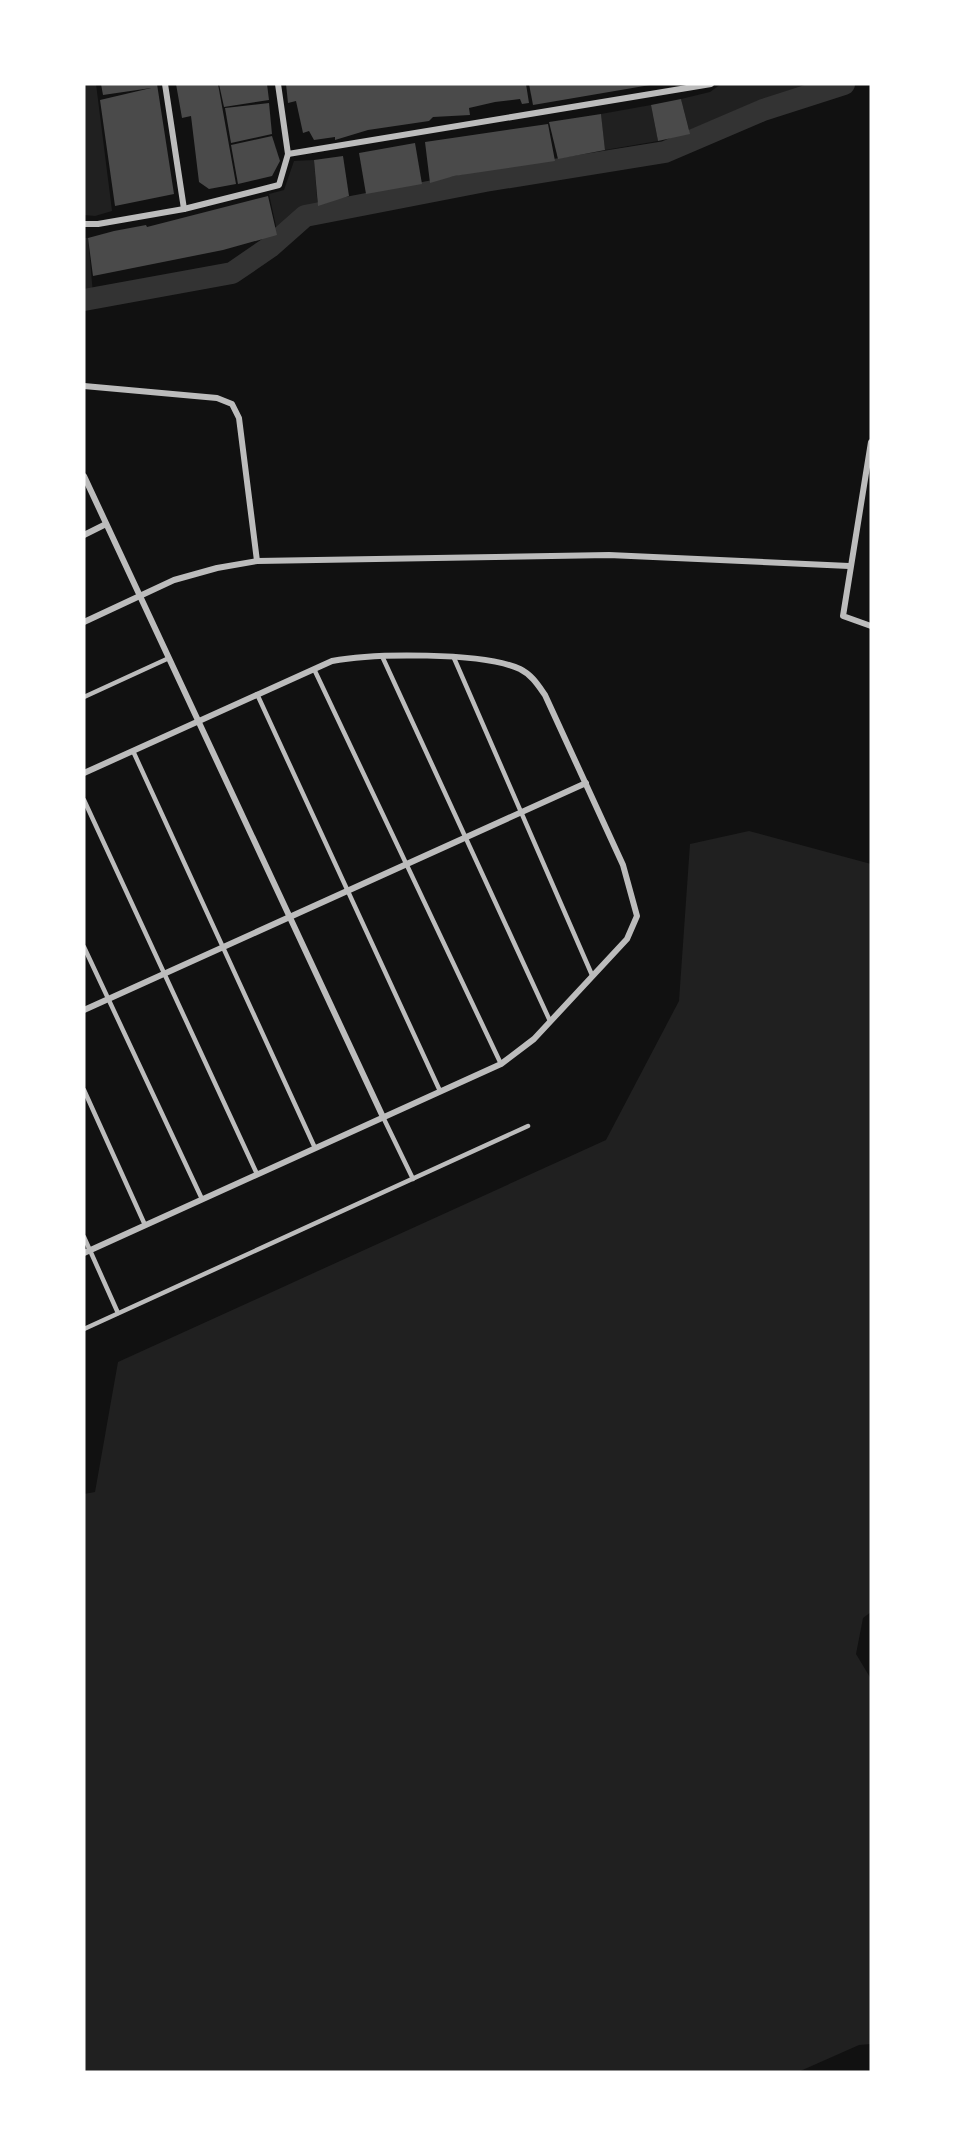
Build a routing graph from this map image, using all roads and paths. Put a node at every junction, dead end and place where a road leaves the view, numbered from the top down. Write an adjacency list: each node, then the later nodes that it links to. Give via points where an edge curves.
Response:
1 (165, 84): 5 (street)
2 (278, 84): 4 (street)
3 (711, 84): 4 (street)
4 (288, 154): 5 (street, via 279,185)
5 (184, 209): 6 (street)
6 (84, 224)
7 (84, 386): 12 (street, via 217,399 232,404 239,418)
8 (871, 442): 13 (street)
9 (84, 476): 10 (street)
10 (106, 524): 11 (street); 14 (street)
11 (84, 535)
12 (257, 561): 13 (street, via 609,555); 14 (street, via 174,580)
13 (849, 566): 16 (street, via 843,616)
14 (140, 596): 15 (street); 18 (street)
15 (84, 622)
16 (871, 626)
17 (382, 656): 19 (street); 20 (street, via 352,657); 29 (lane)
18 (169, 657): 22 (lane); 23 (street)
19 (454, 658): 26 (street, via 503,664 530,674 545,695); 28 (lane)
20 (314, 669): 21 (street); 30 (lane)
21 (257, 694): 23 (street); 31 (lane)
22 (84, 697)
23 (198, 721): 24 (street); 32 (street)
24 (133, 751): 25 (street); 34 (lane)
25 (84, 773)
26 (586, 783): 28 (street); 36 (street, via 623,865 637,916 627,939)
27 (84, 800): 35 (lane)
28 (521, 812): 29 (street); 36 (lane)
29 (466, 837): 30 (street); 39 (lane)
30 (406, 864): 31 (street); 40 (lane)
31 (348, 891): 32 (street); 42 (lane)
32 (290, 917): 34 (street); 43 (street)
33 (84, 947): 37 (lane)
34 (223, 947): 35 (street); 45 (lane)
35 (164, 974): 37 (street); 46 (lane)
36 (592, 975): 39 (street)
37 (108, 999): 38 (street); 48 (lane)
38 (84, 1010)
39 (550, 1021): 40 (street)
40 (501, 1064): 42 (street)
41 (84, 1090): 49 (lane)
42 (440, 1091): 43 (street)
43 (383, 1117): 45 (street); 47 (lane)
44 (528, 1126): 47 (lane)
45 (315, 1148): 46 (street)
46 (257, 1174): 48 (street)
47 (413, 1179): 52 (lane)
48 (202, 1199): 49 (street)
49 (145, 1225): 51 (street)
50 (84, 1237): 51 (lane)
51 (87, 1251): 52 (lane)
52 (118, 1313): 53 (lane)
53 (84, 1329)

